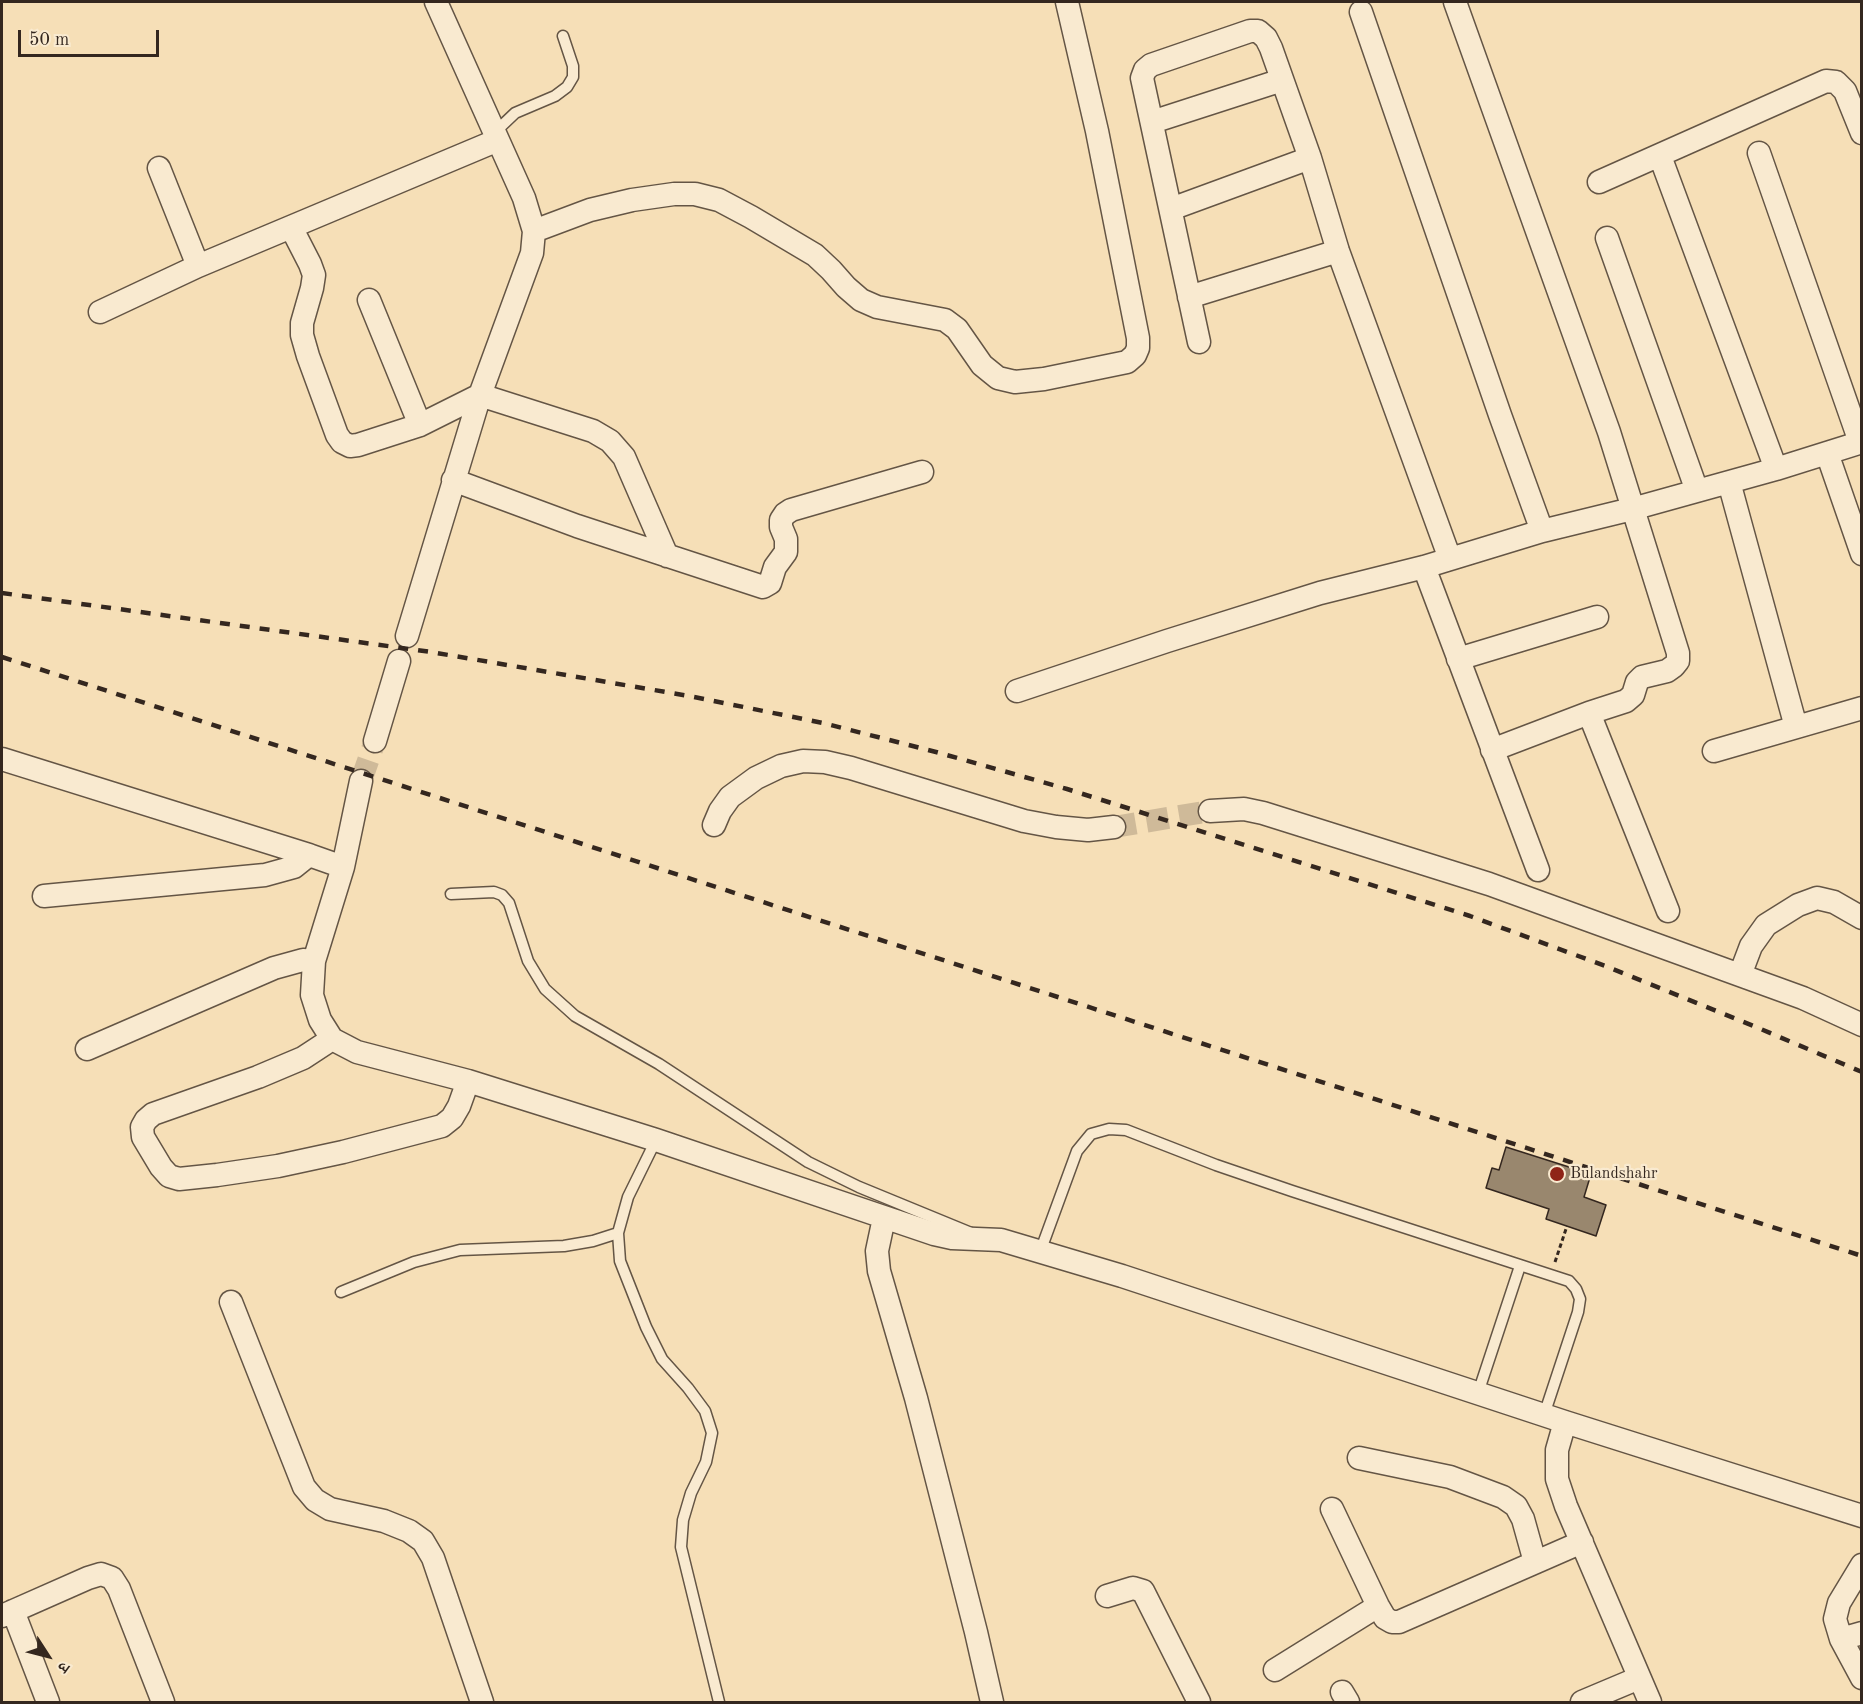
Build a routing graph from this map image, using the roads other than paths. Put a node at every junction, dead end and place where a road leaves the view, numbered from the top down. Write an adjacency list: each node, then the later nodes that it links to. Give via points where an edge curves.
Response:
1 (436, 2): 9 (street)
2 (1067, 2): 17 (street, via 1138,338 1135,355 1127,362 1044,379 1015,382 998,378 982,365 957,329 945,320 877,307 861,300 815,255 751,216 719,200 695,194 600,207)
3 (1455, 2): 34 (street, via 1605,421)
4 (1361, 12): 35 (street)
5 (563, 36): 9 (lane, via 573,66 573,77 567,87 515,113)
6 (1282, 80): 7 (street); 7 (street, via 1266,38 1258,31 1250,32 1145,69 1142,78); 12 (street)
7 (1152, 122): 15 (street)
8 (1862, 134): 11 (street, via 1845,91 1836,82 1826,81)
9 (496, 136): 16 (street); 17 (street)
10 (1760, 153): 27 (street)
11 (1660, 156): 14 (street); 29 (street)
12 (1310, 158): 15 (street); 19 (street)
13 (159, 168): 20 (street)
14 (1599, 182)
15 (1171, 209): 21 (street)
16 (291, 227): 20 (street); 26 (street, via 314,275 302,335 337,435 350,446)
17 (534, 231): 25 (street, via 532,253)
18 (1607, 238): 33 (street)
19 (1338, 251): 21 (street); 38 (street)
20 (198, 266): 23 (street)
21 (1189, 297): 24 (street)
22 (369, 300): 26 (street)
23 (100, 312)
24 (1199, 342)
25 (480, 395): 26 (street); 31 (street); 37 (street, via 593,431 610,441 624,457)
26 (420, 425)
27 (1861, 442): 28 (street)
28 (1827, 453): 29 (street); 36 (street)
29 (1776, 469): 32 (street)
30 (922, 472): 37 (street, via 785,514 781,527 786,552 768,586)
31 (453, 480): 37 (street); 41 (street)
32 (1729, 482): 33 (street); 47 (street)
33 (1697, 491): 34 (street)
34 (1632, 509): 35 (street); 46 (street, via 1678,661 1667,671 1642,677 1626,701)
35 (1542, 531): 38 (street)
36 (1862, 554)
37 (668, 556)
38 (1450, 560): 39 (street)
39 (1424, 567): 42 (street); 44 (street, via 1309,597)
40 (1597, 617): 42 (street)
41 (407, 636)
42 (1458, 659): 49 (street)
43 (399, 661): 48 (street)
44 (1017, 691)
45 (1862, 708): 47 (street)
46 (1589, 713): 49 (street); 60 (street)
47 (1796, 727): 50 (street)
48 (375, 741)
49 (1492, 750): 57 (street)
50 (1714, 751)
51 (2, 759): 56 (street)
52 (361, 781): 56 (street)
53 (1210, 811): 63 (street, via 1244,809 1274,816 1489,884)
54 (714, 825): 55 (street, via 730,797 756,778 802,761 850,768 1024,821 1088,830)
55 (1114, 827)
56 (327, 861): 59 (street, via 266,876); 62 (street)
57 (1538, 870)
58 (451, 894): 71 (lane, via 502,895 509,903 528,961 544,989 575,1016 659,1064 808,1162)
59 (44, 896)
60 (1668, 911)
61 (1862, 918): 63 (street, via 1834,902 1817,898 1798,905 1766,925 1750,946)
62 (314, 962): 65 (street, via 312,995 320,1020); 66 (street, via 303,960 274,968)
63 (1740, 975): 64 (street)
64 (1862, 1025)
65 (332, 1039): 67 (street, via 357,1052); 67 (street, via 285,1066 153,1114 142,1127 143,1137 161,1167 169,1176 179,1179 258,1169 344,1152 442,1126 452,1118)
66 (87, 1049)
67 (468, 1082): 68 (street)
68 (656, 1140): 69 (street); 70 (lane, via 628,1197)
69 (884, 1218): 71 (street, via 952,1239); 95 (street, via 877,1251 879,1270 919,1409)
70 (618, 1233): 74 (lane, via 564,1246 460,1250 414,1262); 94 (lane, via 621,1261 646,1327 662,1359 705,1411 712,1433 706,1462 683,1520 681,1547)
71 (985, 1238): 72 (street)
72 (1040, 1252): 73 (lane, via 1077,1151 1091,1134 1108,1129 1126,1130 1227,1169); 76 (street)
73 (1520, 1266): 76 (lane); 77 (lane, via 1569,1281 1580,1299)
74 (341, 1292)
75 (231, 1302): 93 (street, via 304,1487 330,1509 384,1521 409,1531 423,1542 433,1558)
76 (1478, 1393): 77 (street)
77 (1554, 1419): 80 (street); 81 (street, via 1557,1479)
78 (1359, 1458): 82 (street, via 1450,1477 1503,1497 1516,1506 1523,1519)
79 (1332, 1509): 85 (street)
80 (1862, 1516)
81 (1582, 1542): 82 (street); 89 (street)
82 (1535, 1562): 85 (street, via 1399,1622 1385,1618)
83 (1862, 1565): 87 (street, via 1839,1603 1835,1619)
84 (1107, 1596): 96 (street, via 1133,1588 1143,1592)
85 (1378, 1606): 88 (street)
86 (7, 1614): 91 (street); 92 (street, via 88,1578 100,1574 112,1578)
87 (1851, 1636): 90 (street)
88 (1275, 1670)
89 (1639, 1678): 97 (street); 98 (street)
90 (1862, 1678)
91 (48, 1702)
92 (163, 1702)
93 (482, 1702)
94 (719, 1702)
95 (992, 1702)
96 (1199, 1702)
97 (1582, 1702)
98 (1650, 1702)

